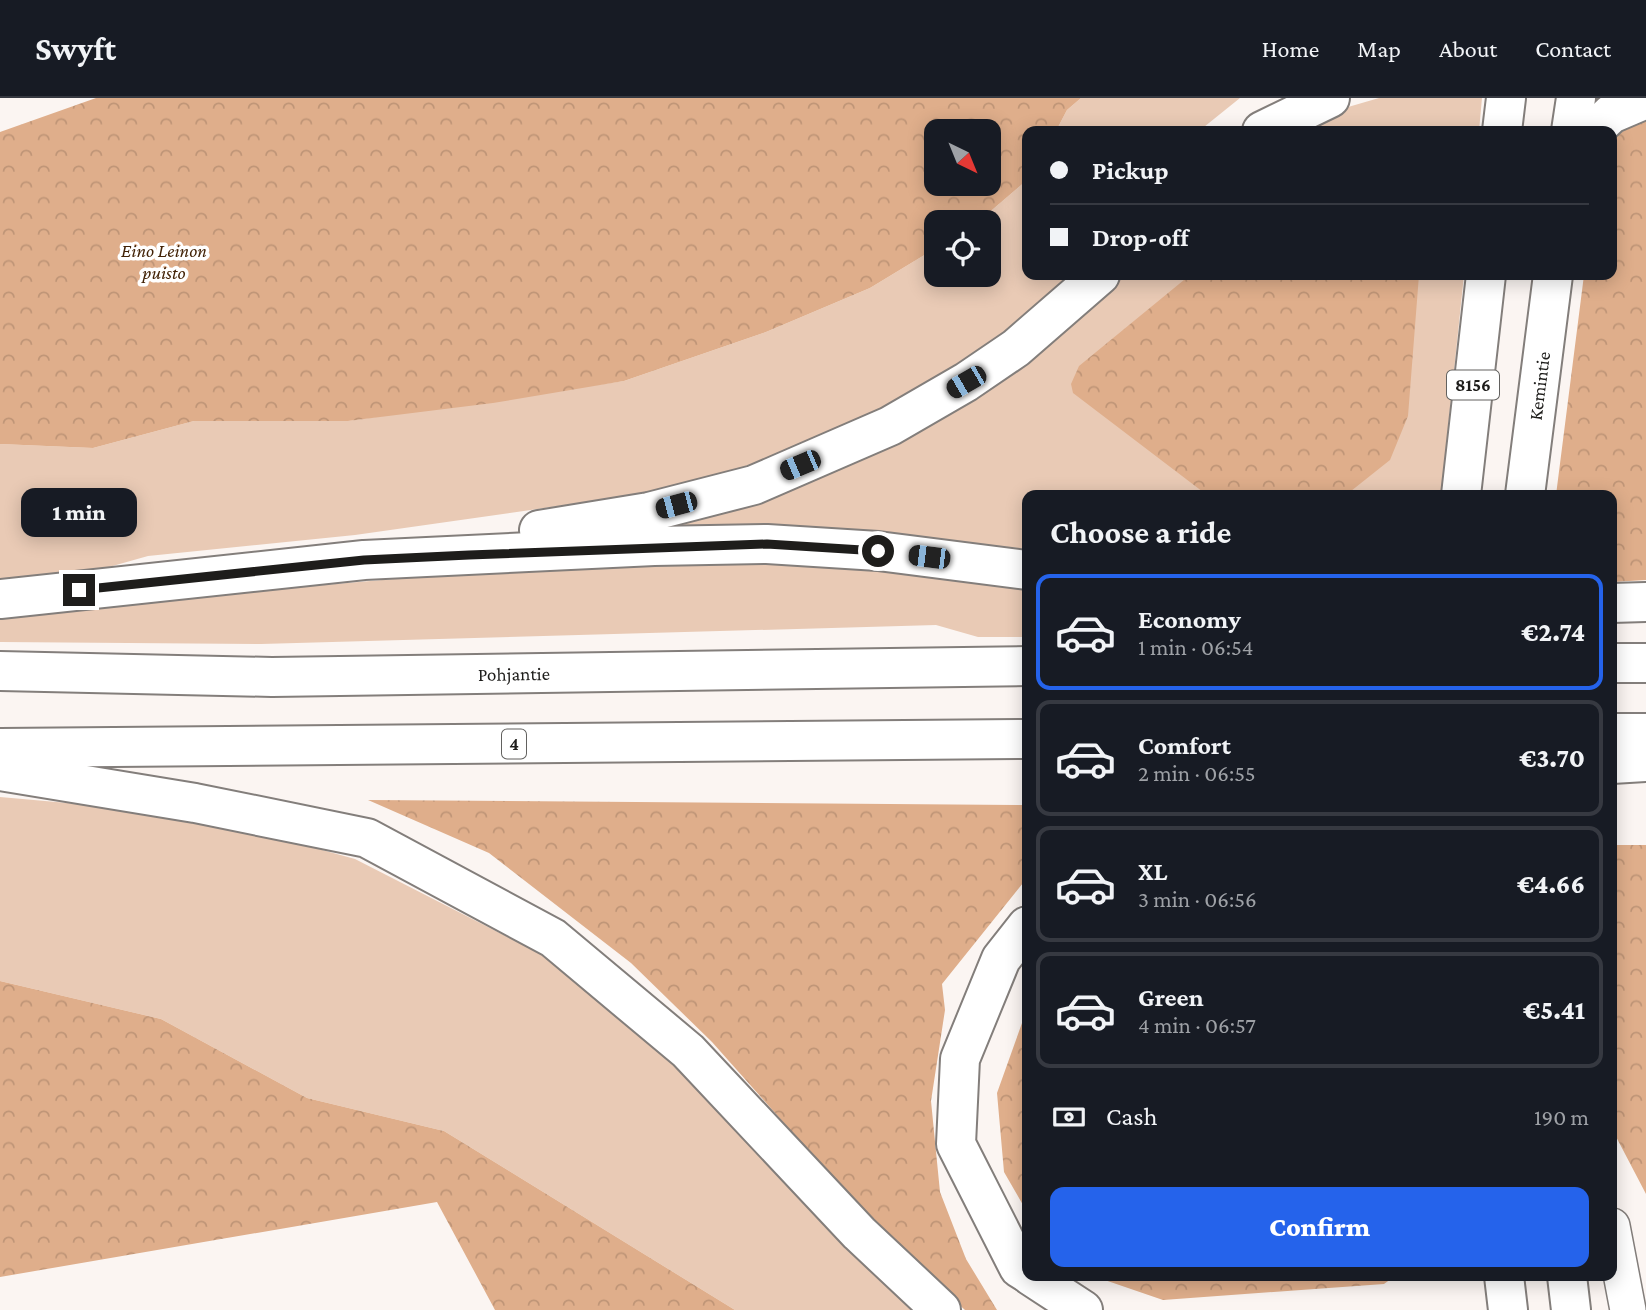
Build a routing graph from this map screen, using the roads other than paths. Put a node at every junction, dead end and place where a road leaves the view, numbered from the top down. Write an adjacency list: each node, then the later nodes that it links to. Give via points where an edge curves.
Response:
1 (1330, 98): 5 (main road)
2 (1506, 98): 6 (main road)
3 (1576, 98): 7 (main road)
4 (1646, 99): 8 (main road, via 1611,114)
5 (1272, 126)
6 (1503, 126)
7 (1573, 126)
8 (1599, 126)
9 (1094, 280): 14 (main road, via 1016,348 966,382 890,426 754,485 649,512)
10 (1485, 280): 12 (main road, 8156)
11 (1552, 280): 13 (main road, Kemintie)
12 (1462, 490)
13 (1526, 490)
14 (364, 560): 15 (main road, via 767,544 878,551); 16 (main road)
15 (1022, 569)
16 (0, 600)
17 (1646, 602): 18 (main road)
18 (1617, 603)
19 (1617, 663): 20 (main road)
20 (1646, 663)
21 (1022, 666): 22 (main road, Pohjantie, via 272,677)
22 (0, 671)
23 (1617, 733): 24 (main road)
24 (1646, 733)
25 (1022, 739): 26 (main road, 4)
26 (0, 748)
27 (1646, 762): 28 (main road)
28 (1617, 764)
29 (0, 771): 36 (main road, via 195,803 367,838 553,938 688,1051 859,1233)
30 (1022, 932): 32 (main road, via 1001,959 960,1059 956,1144)
31 (1617, 1252): 40 (main road)
32 (1022, 1271)
33 (1038, 1281): 37 (main road)
34 (1505, 1281): 38 (main road)
35 (1568, 1281): 39 (main road)
36 (941, 1310)
37 (1083, 1310)
38 (1508, 1310)
39 (1571, 1310)
40 (1628, 1310)

